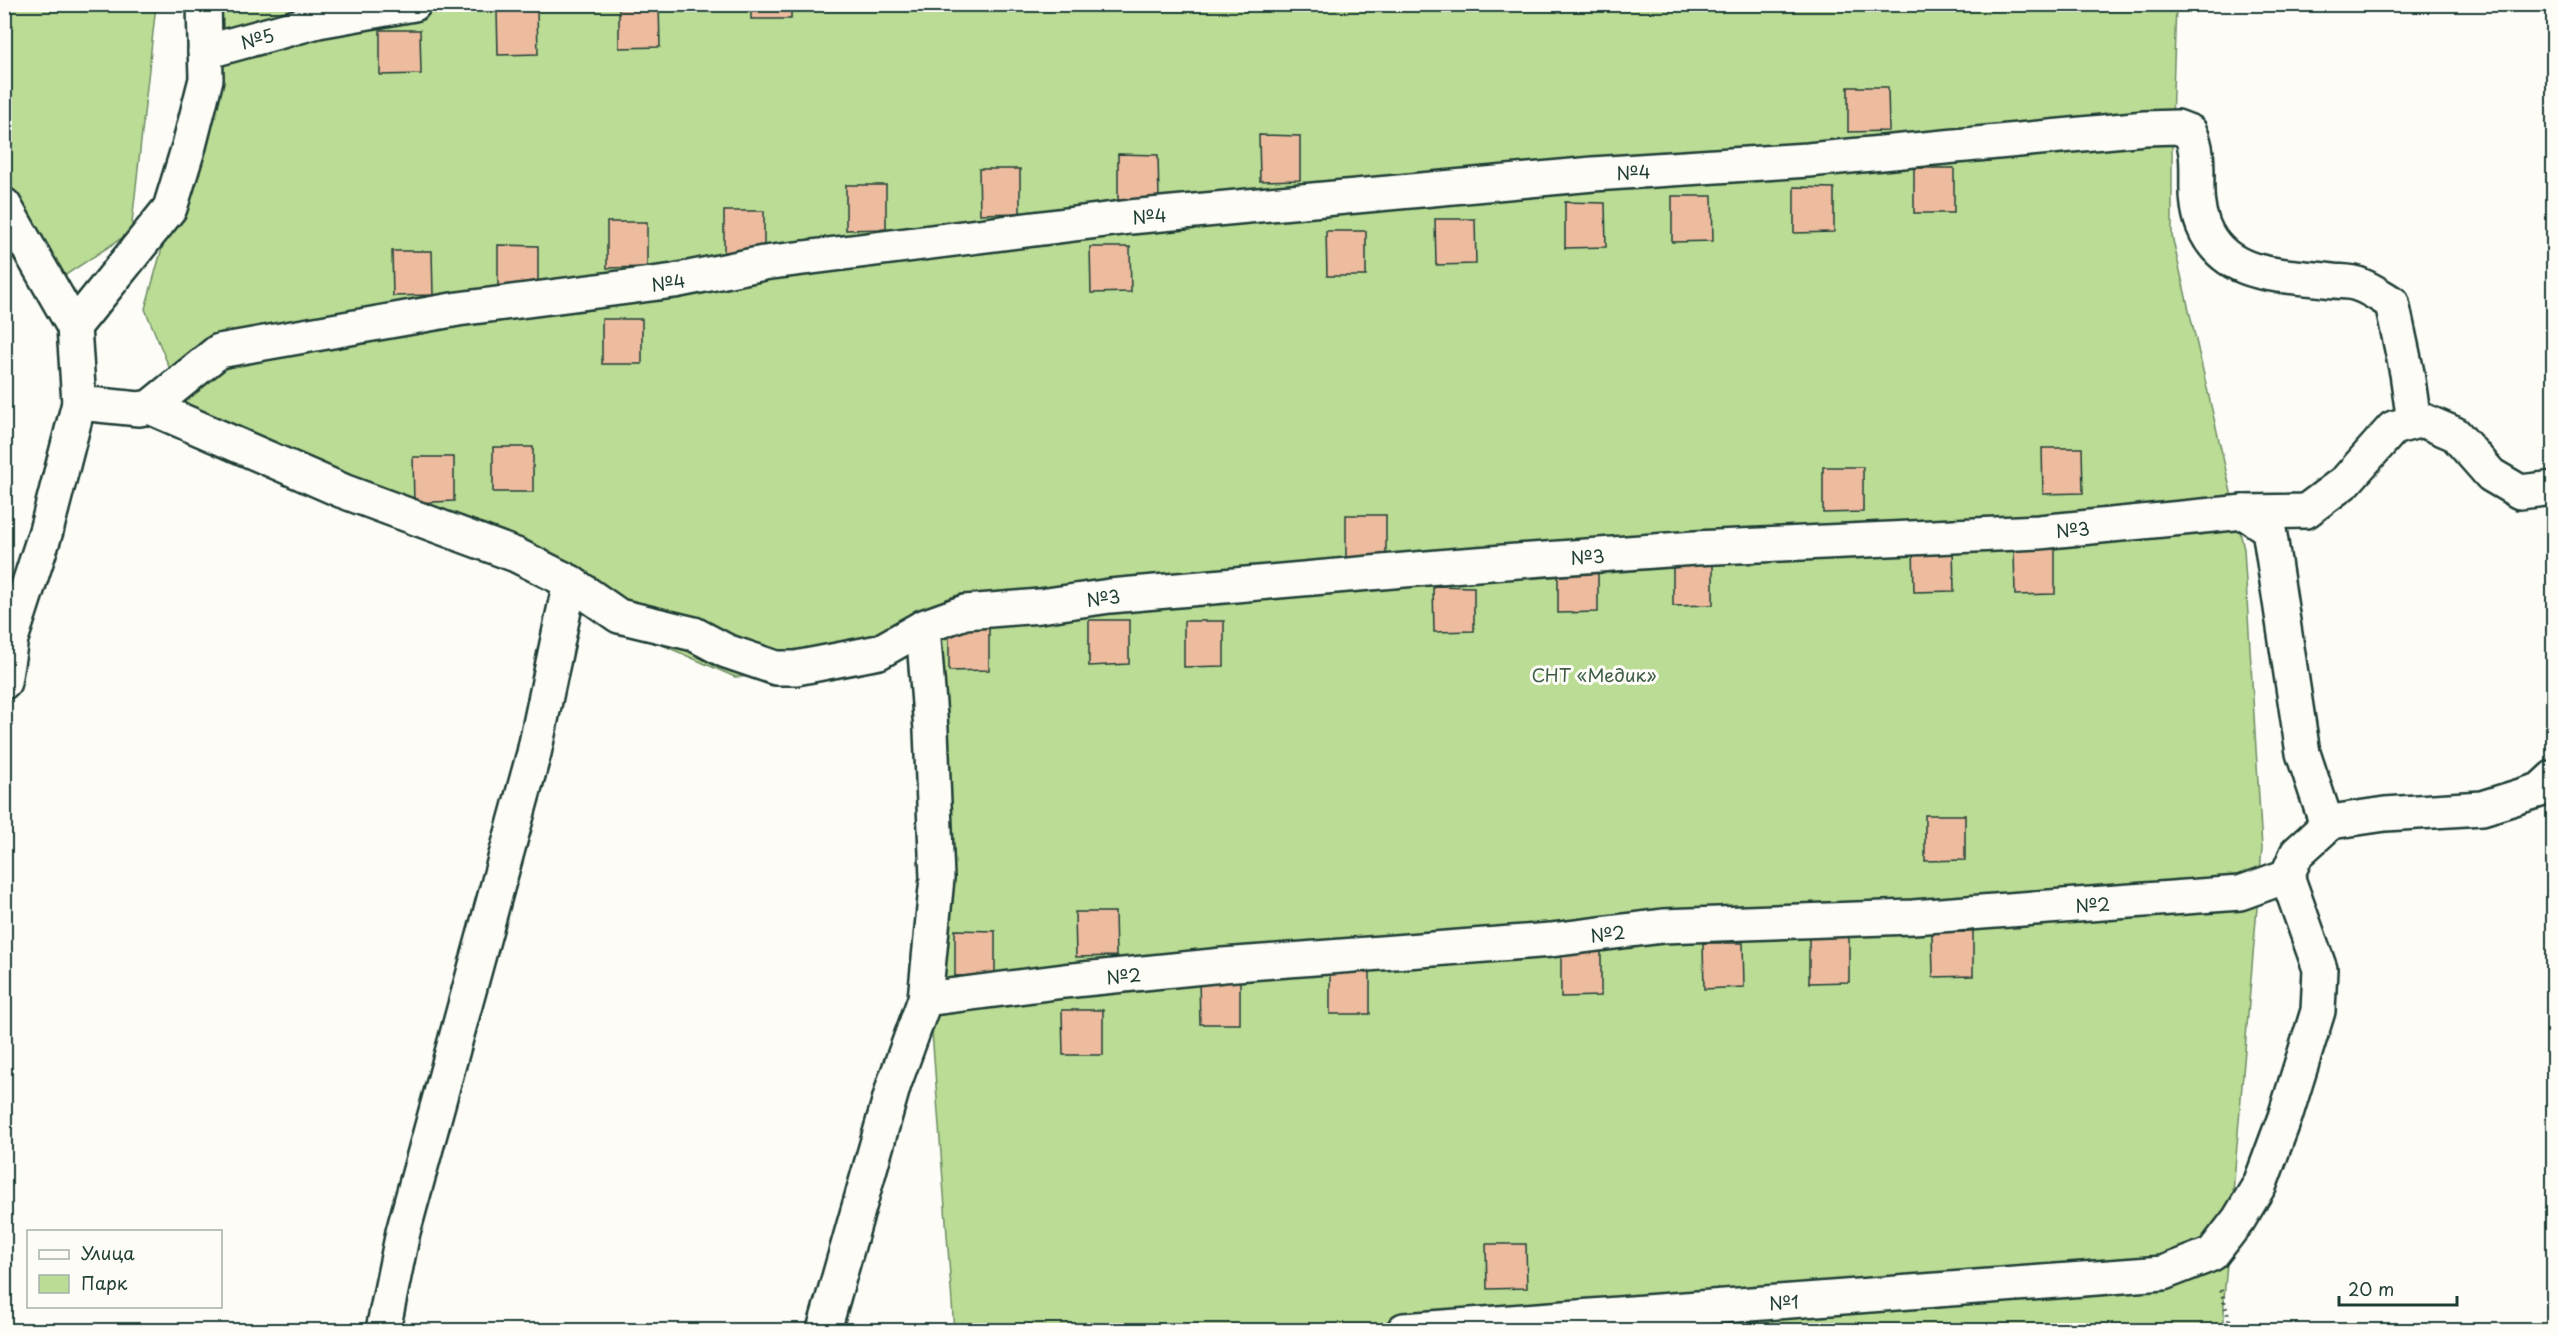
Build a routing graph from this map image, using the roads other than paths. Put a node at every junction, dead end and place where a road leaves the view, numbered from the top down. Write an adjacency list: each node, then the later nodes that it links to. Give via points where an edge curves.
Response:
1 (204, 4): 3 (street)
2 (414, 4): 3 (street, №5, via 318,21)
3 (206, 52): 5 (street, via 206,79 171,207)
4 (4, 205): 5 (street)
5 (74, 327): 6 (street)
6 (79, 403): 7 (street); 13 (street, via 46,531 11,639)
7 (150, 407): 8 (street, №4, via 219,351 458,309 674,281 764,263 1130,217 1593,174 1808,160 2177,127 2190,132 2197,146 2196,199 2203,225 2214,246 2232,262 2280,276 2359,284 2392,303); 11 (street, №3, via 343,491 516,555)
8 (2414, 422): 9 (street, via 2422,420 2455,434 2491,475 2520,492); 10 (street, №3, via 2393,428 2346,481 2306,511)
9 (2553, 488)
10 (2244, 512): 12 (street, №3, via 2039,532 1747,545 1450,566 965,612); 15 (street, via 2269,529 2302,753)
11 (570, 582): 12 (street, №3, via 620,616 694,634 726,651 776,668 796,668 879,652); 18 (street, via 534,753 403,1232)
12 (928, 625): 17 (street, via 937,878)
13 (4, 682)
14 (2553, 777): 15 (street, via 2540,790 2482,808 2385,814)
15 (2327, 825): 16 (street, via 2297,853)
16 (2287, 876): 17 (street, №2, via 2240,893 1913,917 1663,926 1551,940 1223,965); 20 (street, №1, via 2320,969 2318,1011 2260,1184 2212,1254 2163,1273)
17 (925, 999): 19 (street, via 894,1084)
18 (383, 1330)
19 (824, 1330)
20 (1404, 1330)

